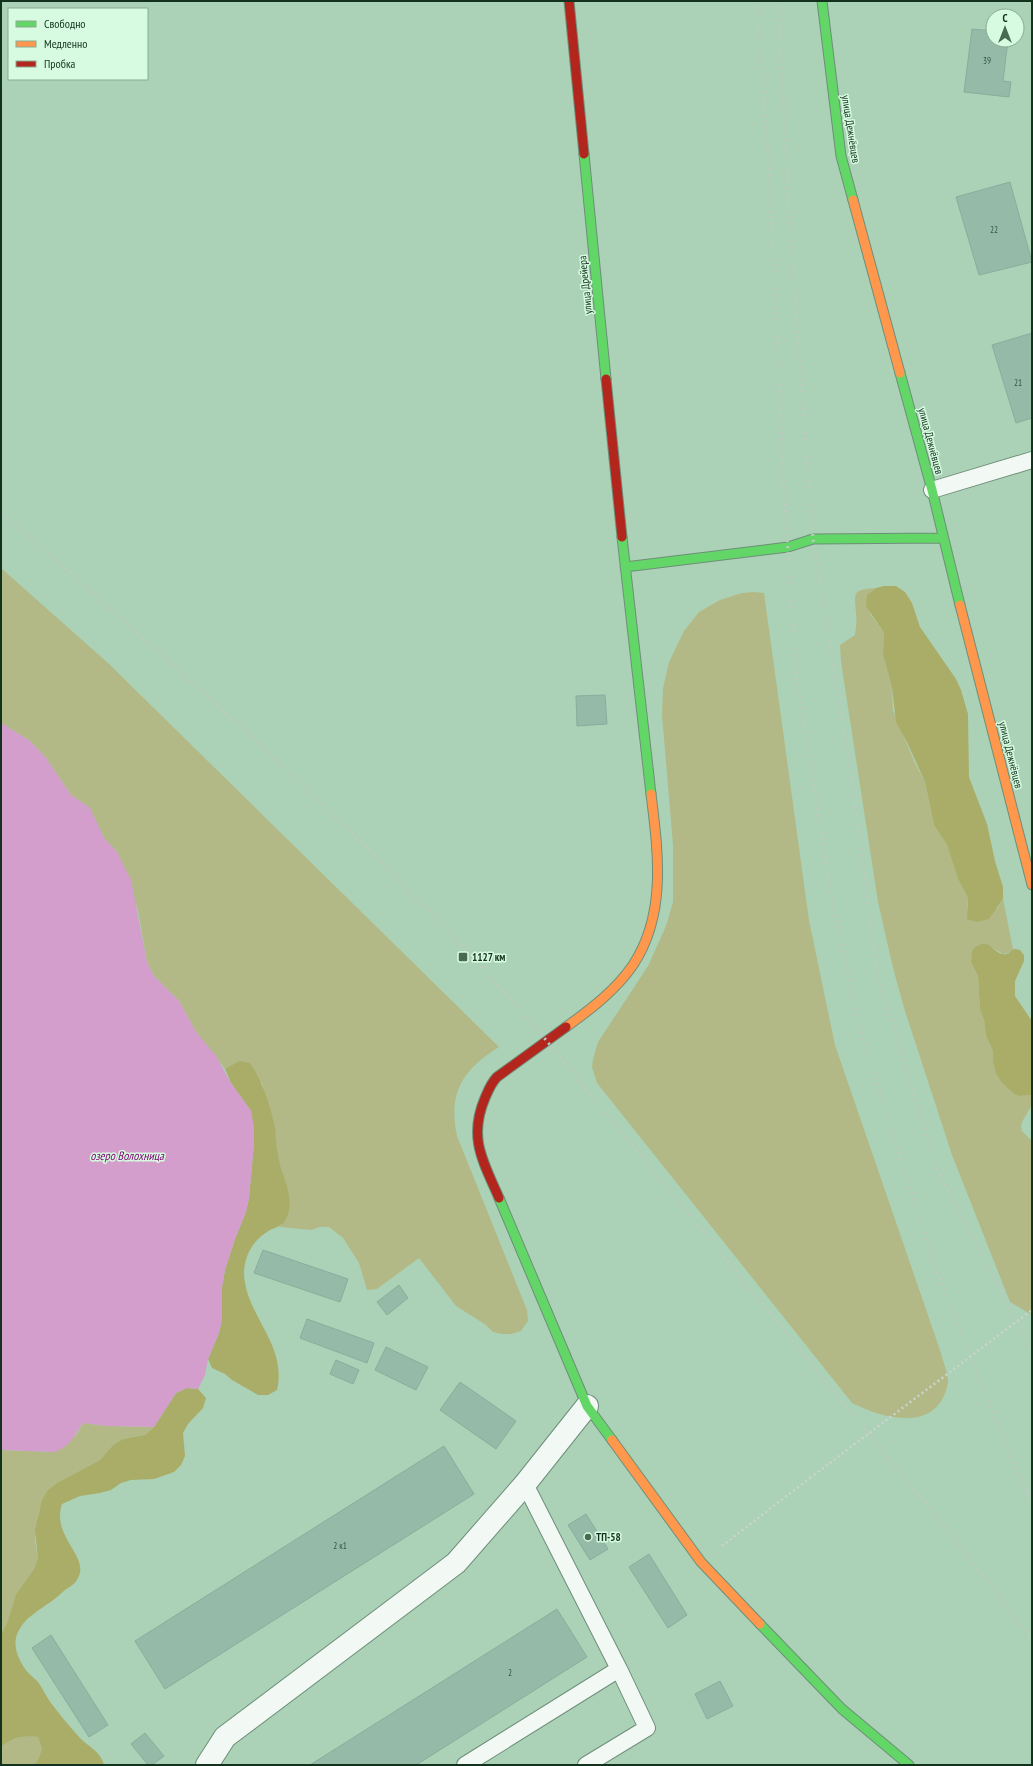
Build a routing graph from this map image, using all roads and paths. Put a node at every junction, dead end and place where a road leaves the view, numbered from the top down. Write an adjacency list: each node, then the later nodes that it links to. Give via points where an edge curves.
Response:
1 (569, 1): 6 (street, улица Дрейера)
2 (822, 1): 4 (street, улица Дежнёвцев, via 841,156)
3 (1032, 460): 4 (lane)
4 (932, 490): 5 (street, улица Дежнёвцев)
5 (943, 538): 6 (street, via 813,540 788,547); 7 (street, улица Дежнёвцев)
6 (625, 567): 9 (street, улица Дрейера, via 657,843 657,904 648,934 632,966 593,1006 493,1080 479,1112 476,1128 479,1152)
7 (1032, 885)
8 (1032, 1310): 11 (path, bridge)
9 (587, 1406): 10 (street); 16 (street, улица Дрейера, via 701,1562 842,1709)
10 (525, 1484): 12 (lane); 13 (street, via 456,1563 225,1737)
11 (728, 1542)
12 (619, 1669): 14 (lane); 15 (lane, via 647,1728)
13 (206, 1765)
14 (465, 1765)
15 (586, 1765)
16 (909, 1765)

